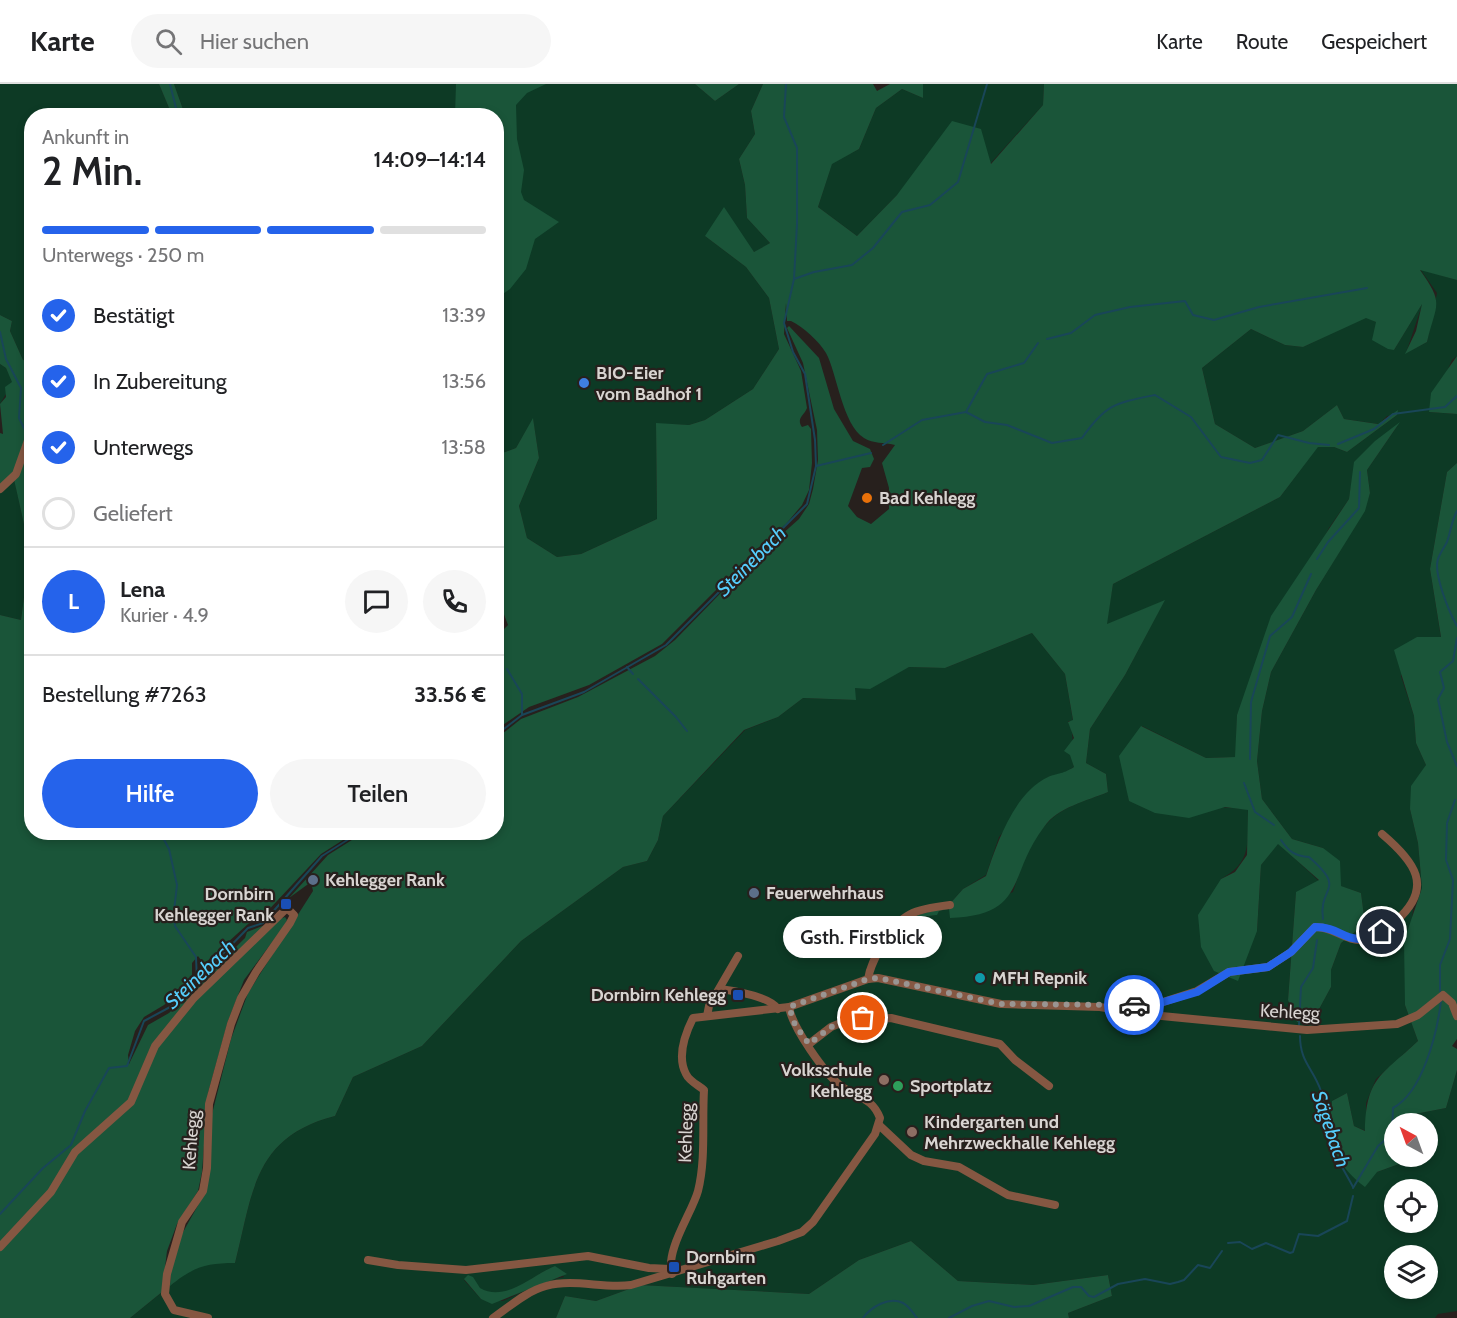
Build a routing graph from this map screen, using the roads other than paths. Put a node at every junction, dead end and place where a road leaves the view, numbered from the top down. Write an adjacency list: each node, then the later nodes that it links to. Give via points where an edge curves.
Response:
1 (24, 447): 2 (street, via 16,474)
2 (0, 489)
3 (1382, 834): 9 (street, Kehlegg, via 1413,863 1417,894 1412,906 1382,932 1367,940 1356,940 1315,927 1291,952 1268,967 1229,972 1197,992 1160,1003)
4 (950, 905): 6 (street, via 928,907 906,915 892,926)
5 (738, 956): 7 (street, Kehlegg)
6 (868, 979): 8 (street, Kehlegg); 9 (street, Kehlegg, via 889,979 1001,1004)
7 (720, 989): 10 (street, via 746,993); 11 (street, Kehlegg, via 708,1006)
8 (789, 1007): 10 (street, Kehlegg); 13 (street, via 795,1025)
9 (1100, 1007): 12 (street, Kehlegg, via 1271,1028 1332,1030 1397,1024 1418,1015 1443,995 1452,1003)
10 (778, 1009): 11 (street, Kehlegg)
11 (707, 1016): 19 (street, Kehlegg, via 693,1018 682,1047 686,1075 704,1090 703,1146 698,1192 679,1233)
12 (1457, 1016)
13 (809, 1044): 14 (street, via 831,1027 849,1020 891,1018 1000,1044); 15 (street, via 841,1086 872,1102)
14 (1049, 1086)
15 (879, 1125): 16 (street, via 917,1158 959,1167 1008,1195); 19 (street, via 808,1227 778,1241)
16 (1055, 1205)
17 (0, 1247): 20 (street, Kehlegg, via 51,1191 75,1152 131,1102 154,1047 193,999 287,908 294,915 256,972 231,1024 209,1104 207,1168 202,1191 182,1222 167,1274 165,1294 174,1310)
18 (368, 1260): 19 (street, via 466,1270 588,1256)
19 (671, 1272): 21 (street, via 619,1287 565,1283 544,1286)
20 (208, 1318)
21 (493, 1318)

